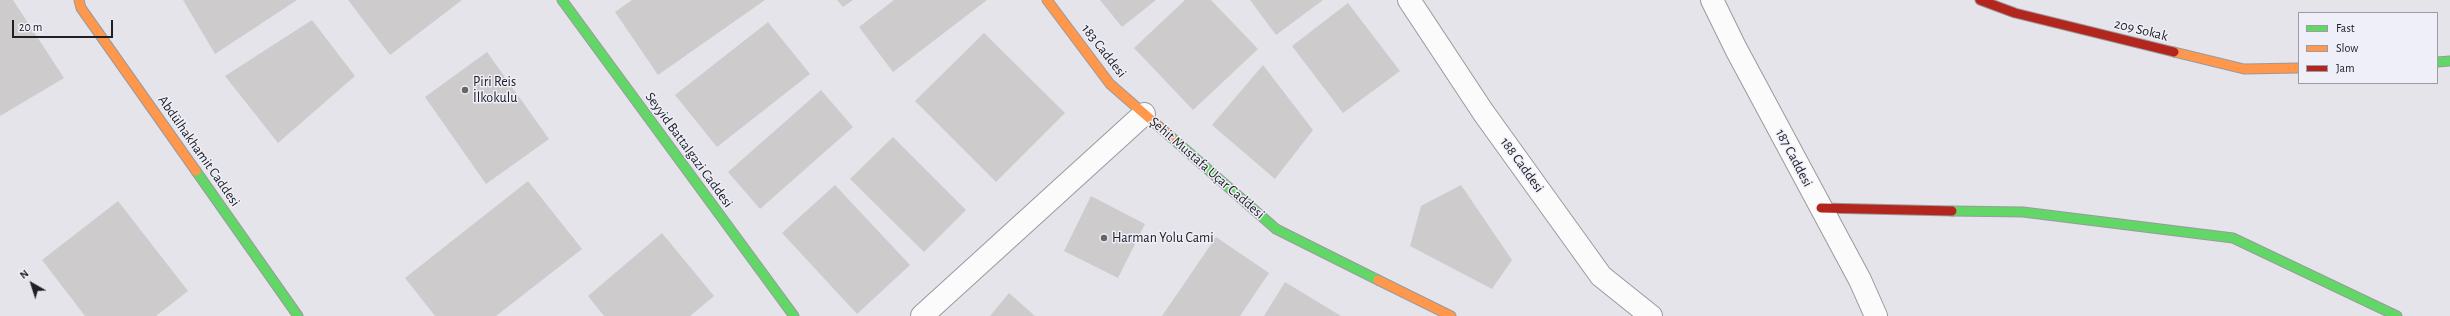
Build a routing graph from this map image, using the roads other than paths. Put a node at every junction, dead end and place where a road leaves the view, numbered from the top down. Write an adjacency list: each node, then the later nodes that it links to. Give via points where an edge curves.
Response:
1 (79, 0): 12 (street, Abdülhakhamit Caddesi, via 86,14)
2 (562, 0): 13 (street, Seyyid Battalgazi Caddesi)
3 (1047, 0): 10 (street, 183 Caddesi, via 1110,84)
4 (1409, 0): 16 (street, 188 Caddesi, via 1483,112 1601,276)
5 (1712, 0): 11 (street, 187 Caddesi)
6 (1980, 0): 9 (street, 209 Sokak, via 2015,13 2244,70)
7 (2450, 61): 8 (street)
8 (2438, 62)
9 (2298, 68)
10 (1144, 114): 14 (street, Şehit Mustafa Uçar Caddesi); 15 (street, Şehit Mustafa Uçar Caddesi, via 1276,229)
11 (1821, 208): 17 (street, 187 Caddesi, via 1860,280); 18 (street, via 2023,212 2233,238)
12 (298, 316)
13 (794, 316)
14 (922, 316)
15 (1451, 316)
16 (1651, 316)
17 (1876, 316)
18 (2397, 316)

